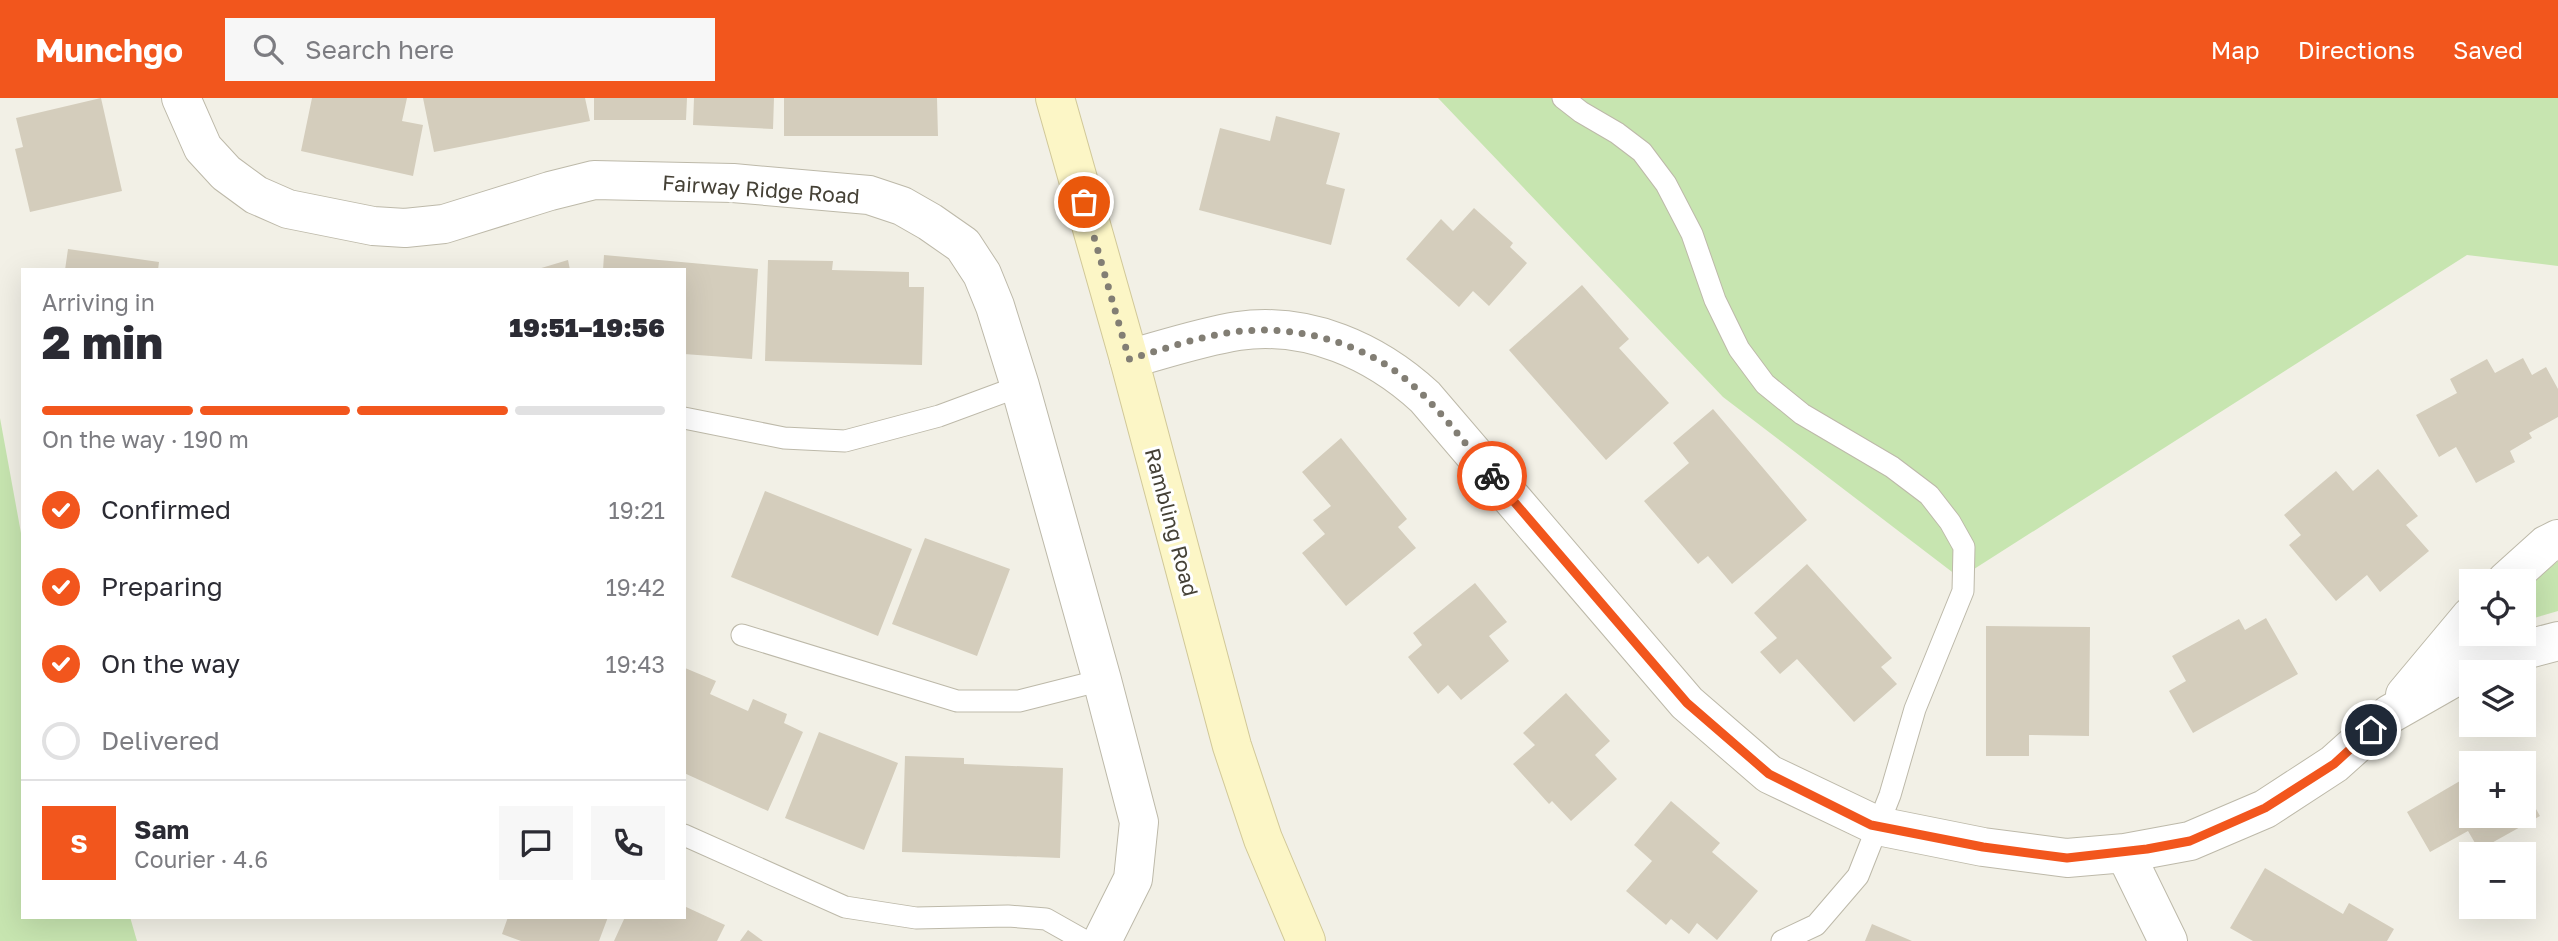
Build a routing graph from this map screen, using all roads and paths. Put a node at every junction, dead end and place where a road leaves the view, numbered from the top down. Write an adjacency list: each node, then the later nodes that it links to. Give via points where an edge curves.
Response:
1 (181, 98): 5 (street, Fairway Ridge Road, via 203,148 256,195 288,209 373,226 444,224 594,180 733,183 869,195 902,206 962,245 982,274)
2 (1055, 98): 4 (street, Rambling Road)
3 (1563, 98): 14 (lane, via 1642,152 1666,184 1692,234 1715,300 1739,349 1765,384 1802,414 1892,467 1929,495 1964,547 1963,591 1915,709)
4 (1129, 359): 14 (street, via 1218,335 1263,330 1320,337 1375,358 1424,397 1687,703 1769,774); 19 (street, Rambling Road, via 1243,781)
5 (1020, 386): 6 (lane, via 939,416 845,440 784,439); 12 (street, Fairway Ridge Road)
6 (686, 418)
7 (2558, 539): 8 (street)
8 (2519, 569)
9 (2459, 631): 13 (street)
10 (741, 635): 12 (lane, via 957,701 1019,701)
11 (2558, 641): 13 (street, via 2483,662)
12 (1102, 680): 18 (street, Fairway Ridge Road, via 1139,822 1133,879)
13 (2390, 714): 16 (street, via 2334,764 2265,808 2190,841)
14 (1878, 826): 16 (street, via 2067,858); 20 (lane, via 1858,876 1816,925)
15 (686, 836): 17 (lane, via 845,907 916,918 1046,919)
16 (2125, 853): 21 (street)
17 (1085, 941)
18 (1102, 941)
19 (1306, 941)
20 (1782, 941)
21 (2168, 941)

